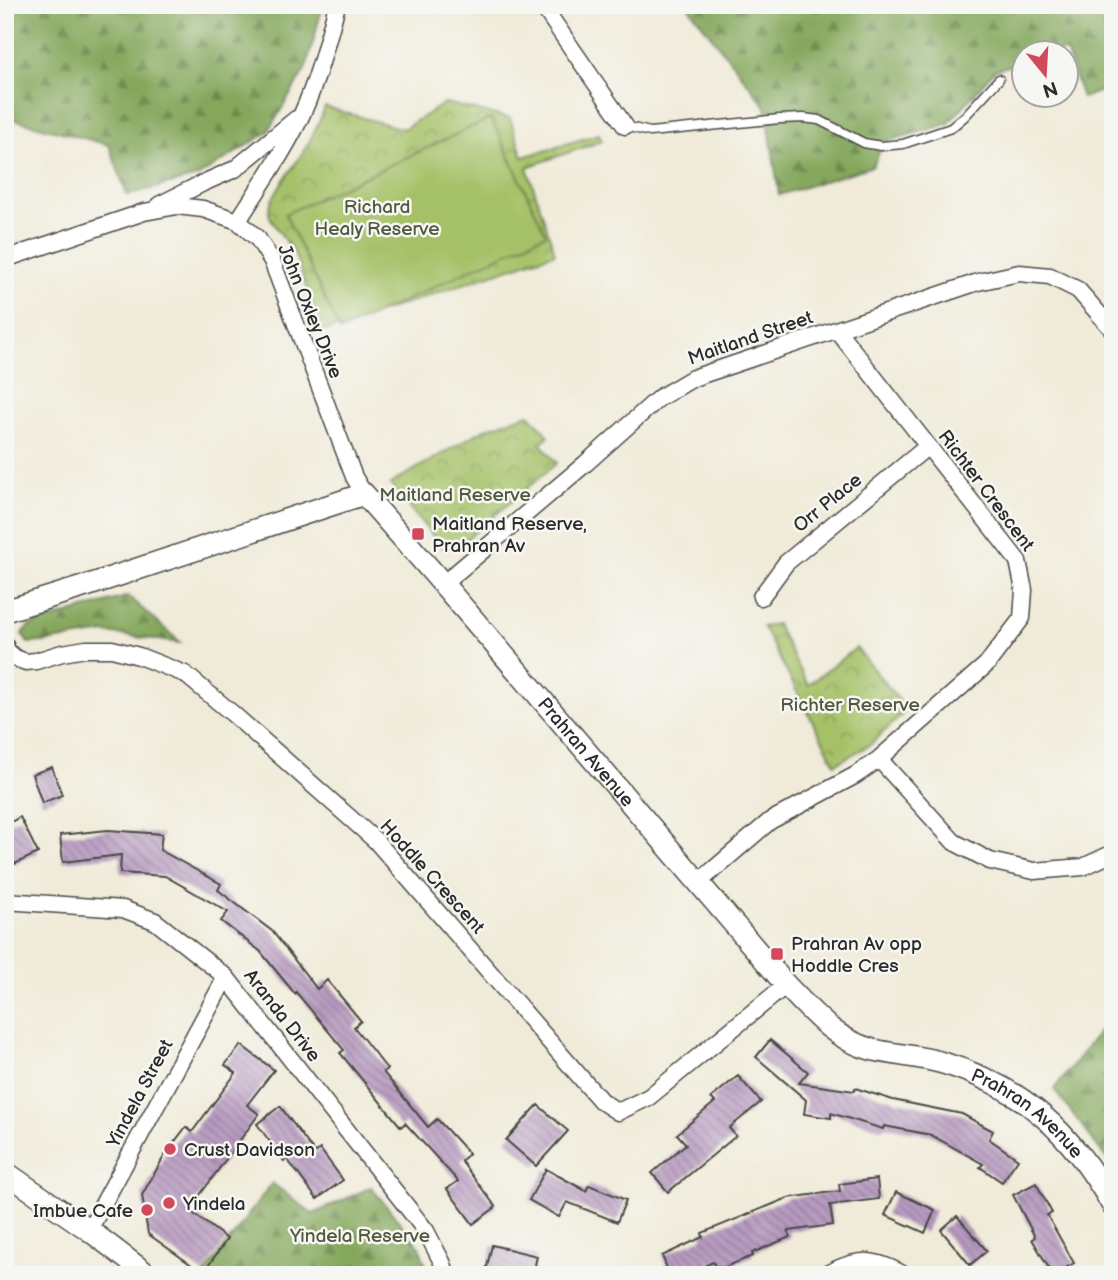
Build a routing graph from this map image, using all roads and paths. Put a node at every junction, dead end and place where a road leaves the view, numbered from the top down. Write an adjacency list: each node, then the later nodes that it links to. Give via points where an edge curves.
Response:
1 (337, 5): 4 (street)
2 (542, 5): 5 (street)
3 (999, 79): 5 (lane, via 951,128 903,144 864,143 819,120 803,118 650,132)
4 (302, 114): 6 (street, via 235,169); 7 (street)
5 (625, 125)
6 (144, 212): 7 (street, John Oxley Drive, via 177,206 204,209); 8 (street, John Oxley Drive)
7 (238, 221): 12 (street, John Oxley Drive, via 258,239 272,261)
8 (5, 259)
9 (837, 330): 10 (street, Maitland Street, via 978,282 1019,273 1050,276 1078,290); 11 (street, Richter Crescent); 13 (street, Maitland Street, via 692,378 659,398)
10 (1113, 330)
11 (928, 446): 14 (street, Orr Place, via 786,563); 17 (street, Richter Crescent, via 1018,561 1024,590 1022,618 987,664)
12 (364, 494): 13 (street, Prahran Avenue); 15 (street)
13 (443, 584): 19 (street, Prahran Avenue)
14 (761, 597)
15 (5, 611)
16 (5, 645): 22 (street, Hoddle Crescent, via 15,658 26,662 86,649 112,649 185,674 376,841 601,1101 618,1112 649,1097)
17 (879, 760): 18 (street, via 954,842 990,861 1040,871 1083,867); 19 (street, Richter Crescent, via 770,821)
18 (1113, 853)
19 (699, 883): 22 (street, Prahran Avenue)
20 (5, 901): 21 (street, Aranda Drive, via 123,909 155,921)
21 (226, 977): 25 (street, Yindela Street); 27 (street, Aranda Drive, via 426,1231)
22 (786, 985): 24 (street, Prahran Avenue, via 821,1022 849,1040 940,1062 1006,1089 1067,1138)
23 (5, 1172): 25 (street)
24 (1113, 1206)
25 (89, 1230): 26 (street)
26 (148, 1275)
27 (447, 1275)
28 (825, 1275): 29 (street, via 865,1261 887,1265)
29 (904, 1275)

